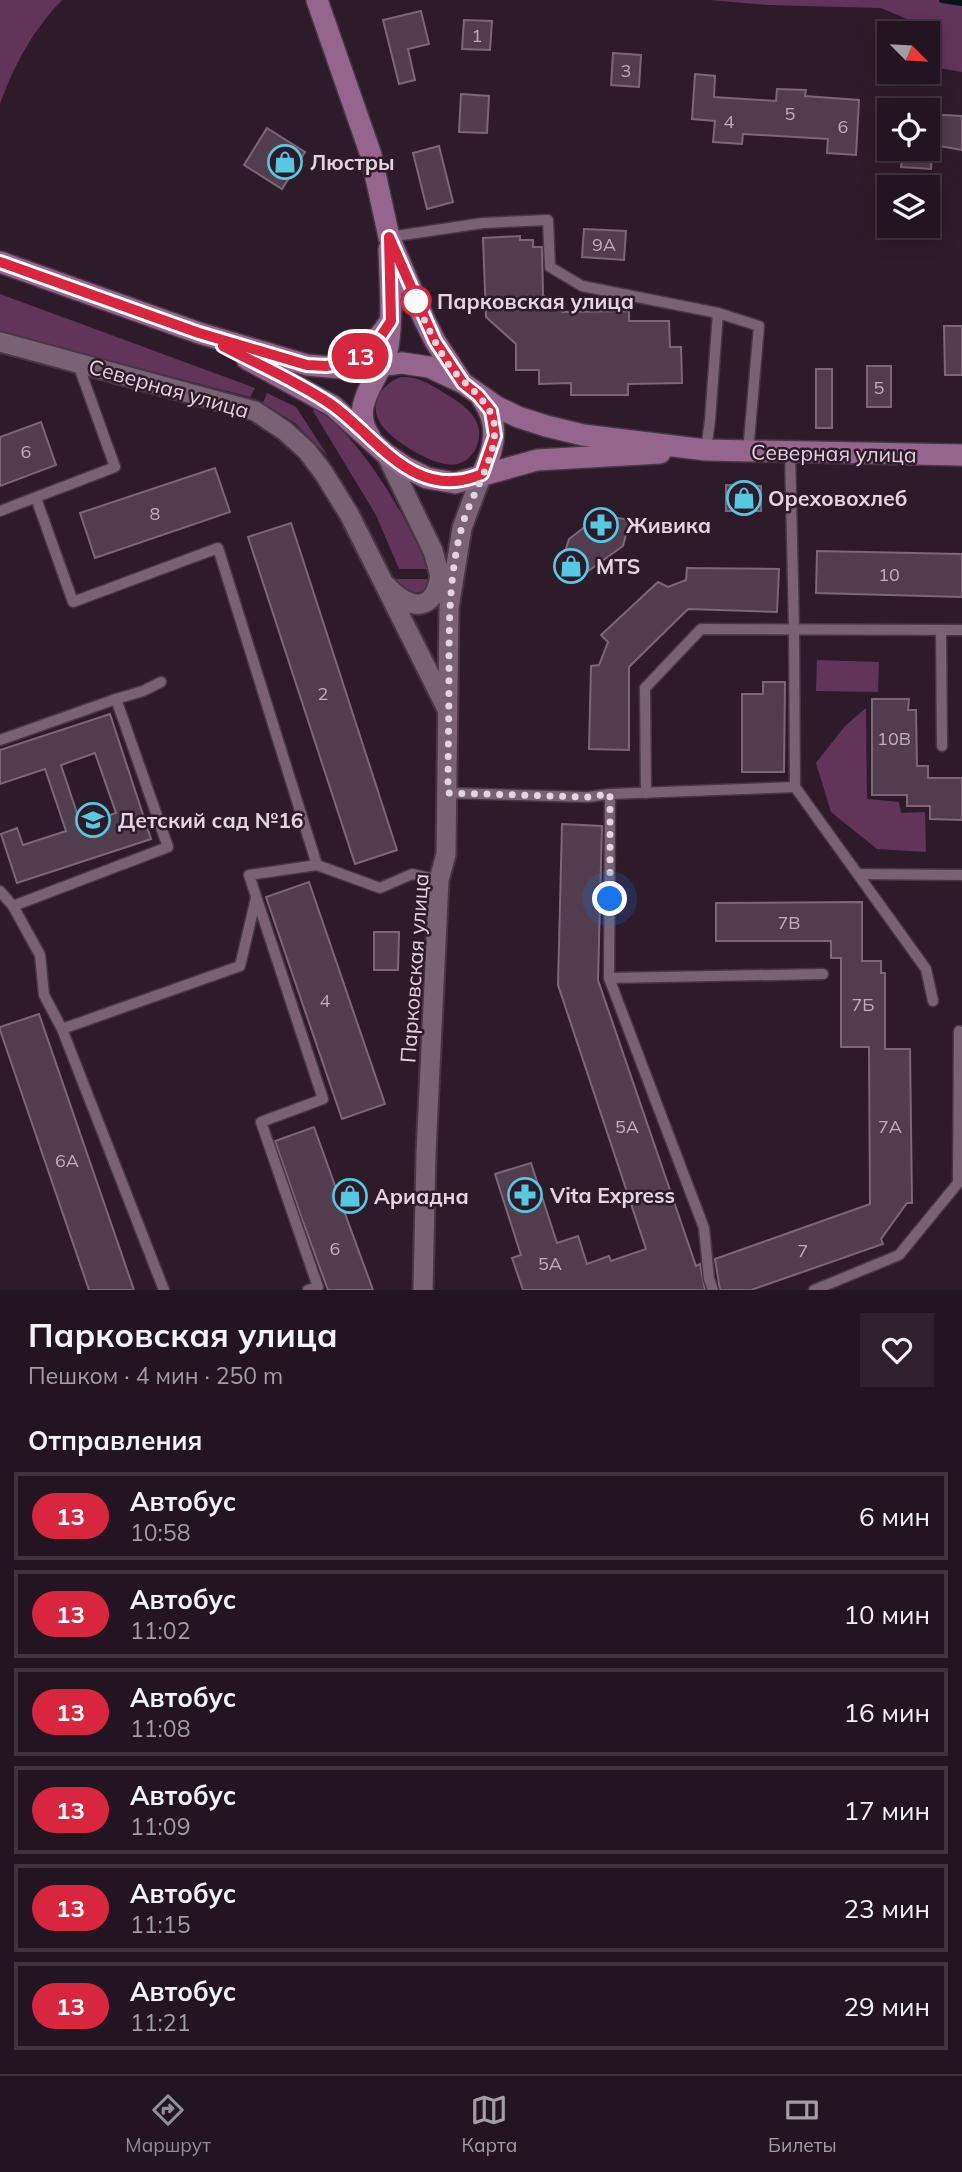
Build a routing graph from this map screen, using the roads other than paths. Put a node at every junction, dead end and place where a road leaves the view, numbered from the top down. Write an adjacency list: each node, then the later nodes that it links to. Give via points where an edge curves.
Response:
1 (317, 0): 2 (main road, via 371,155)
2 (389, 237): 4 (lane, via 483,223 548,220 550,267 582,286); 5 (main road); 11 (main road, via 435,341)
3 (0, 262): 6 (main road, Северная улица)
4 (719, 313): 13 (lane); 15 (lane, via 759,326)
5 (391, 321): 9 (main road); 10 (main road, via 361,355)
6 (199, 333): 10 (main road, Северная улица, via 307,365); 12 (main road, Северная улица, via 311,392)
7 (0, 342): 8 (street, Северная улица)
8 (78, 362): 18 (lane, via 116,467); 21 (street, Северная улица, via 255,411 285,431 324,471)
9 (383, 365): 10 (main road, Северная улица); 11 (main road, Северная улица, via 417,364); 12 (main road, via 363,406 365,430)
10 (326, 366)
11 (471, 389): 13 (main road, Северная улица, via 497,407 546,426); 17 (main road, via 491,411 495,436)
12 (380, 449): 17 (main road, Северная улица, via 427,478 466,481); 20 (street, Парковская улица, via 433,551)
13 (706, 450): 15 (main road, Северная улица); 17 (main road, Северная улица, via 537,460)
14 (790, 450): 15 (main road, Северная улица); 16 (main road, Северная улица); 23 (lane)
15 (748, 452)
16 (962, 455)
17 (482, 474): 22 (street, Парковская улица, via 462,528)
18 (36, 498): 19 (lane); 35 (lane, via 74,602 218,548)
19 (0, 511)
20 (440, 574): 21 (street, via 438,589 423,605 401,600); 22 (street, Парковская улица)
21 (379, 578): 28 (street, Северная улица)
22 (449, 608): 28 (street, Парковская улица)
23 (794, 629): 24 (lane); 31 (lane); 33 (lane, via 701,629 645,688)
24 (941, 630): 25 (lane); 30 (lane)
25 (962, 630)
26 (161, 682): 27 (lane)
27 (116, 699): 29 (lane); 41 (lane, via 168,847)
28 (448, 711): 32 (street, Парковская улица)
29 (0, 740)
30 (942, 746)
31 (795, 787): 33 (lane); 36 (lane)
32 (448, 793): 34 (lane); 38 (street, Парковская улица, via 446,854)
33 (646, 793): 34 (lane)
34 (610, 794): 43 (lane)
35 (317, 864): 38 (lane, via 380,888 412,874); 40 (lane, via 249,875)
36 (858, 874): 37 (lane); 44 (lane, via 926,969)
37 (962, 875)
38 (439, 880): 49 (street, Парковская улица)
39 (0, 891): 41 (lane)
40 (256, 896): 45 (lane, via 240,966); 48 (lane, via 323,1098 261,1122 318,1287)
41 (13, 906): 45 (lane, via 40,955 44,995)
42 (823, 974): 43 (lane)
43 (610, 978): 50 (lane, via 704,1228)
44 (933, 1002)
45 (62, 1029): 47 (lane)
46 (959, 1031): 51 (lane, via 958,1183 899,1255)
47 (164, 1290)
48 (307, 1290)
49 (423, 1290)
50 (713, 1290)
51 (814, 1290)

